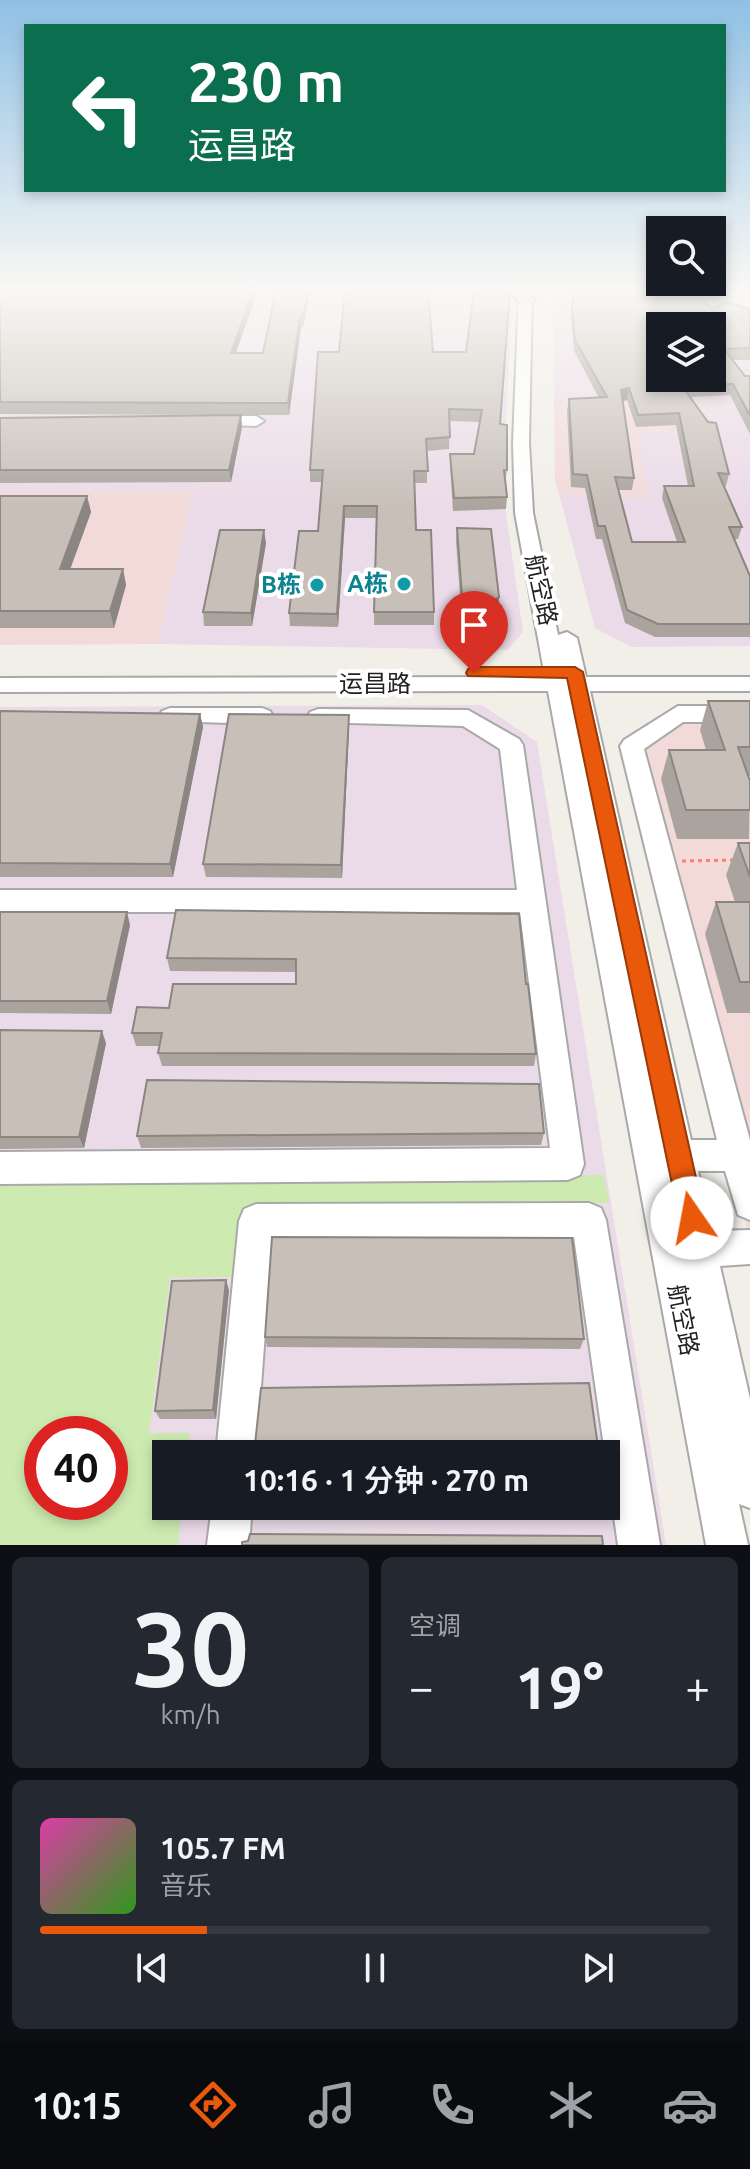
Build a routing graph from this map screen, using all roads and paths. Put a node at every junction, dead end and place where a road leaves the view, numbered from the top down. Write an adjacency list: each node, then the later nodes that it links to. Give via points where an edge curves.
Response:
1 (526, 362): 6 (street, 航空路, via 521,443 524,513)
2 (196, 421): 3 (street)
3 (256, 421)
4 (0, 673): 6 (street, 运昌路)
5 (750, 673): 6 (street, 运昌路)
6 (567, 678): 7 (street, 运昌路); 8 (street, 运昌路); 18 (street, 航空路); 28 (street, 航空路)
7 (750, 684)
8 (0, 685)
9 (750, 714): 14 (street, via 678,714 632,746)
10 (140, 716): 16 (street, via 468,718 511,745)
11 (685, 722): 12 (street)
12 (750, 722)
13 (735, 860): 14 (path)
14 (662, 861): 17 (street)
15 (0, 901): 16 (street)
16 (531, 901): 19 (street, via 568,1164)
17 (738, 1155): 18 (street); 20 (street)
18 (679, 1156): 22 (street, 航空路)
19 (0, 1168)
20 (750, 1203)
21 (750, 1247): 22 (street)
22 (699, 1249): 24 (street, 航空路)
23 (237, 1440): 27 (street, via 256,1221 589,1220)
24 (750, 1488)
25 (231, 1520): 26 (street)
26 (228, 1545)
27 (639, 1545)
28 (727, 1545)

